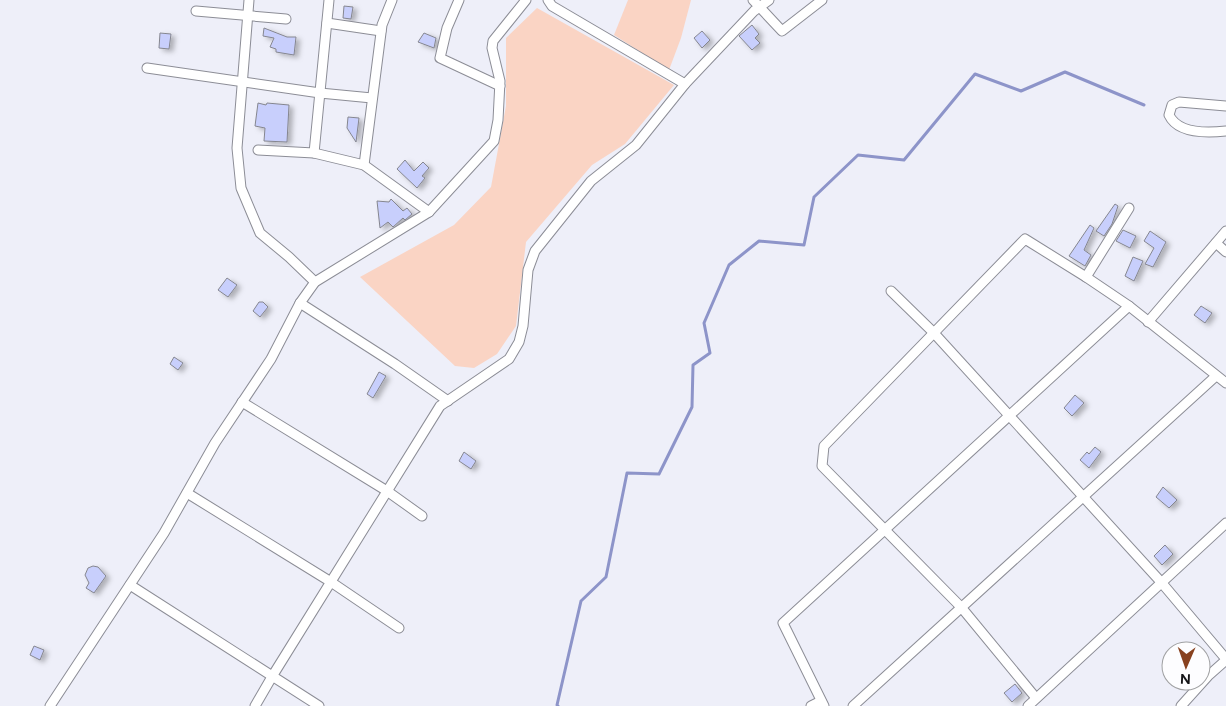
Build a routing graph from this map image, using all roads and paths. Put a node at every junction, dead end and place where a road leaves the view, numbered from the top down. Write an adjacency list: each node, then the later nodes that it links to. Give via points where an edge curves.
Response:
1 (249, 0): 12 (street)
2 (329, 0): 14 (street)
3 (392, 0): 15 (street)
4 (459, 0): 19 (street, via 447,28 440,58)
5 (526, 0): 19 (street, via 493,41)
6 (548, 0): 18 (street, via 552,6)
7 (753, 0): 10 (street)
8 (769, 0): 10 (street)
9 (822, 0): 10 (street, via 782,31)
10 (760, 8): 18 (street)
11 (196, 11): 12 (street)
12 (249, 14): 13 (street); 17 (street)
13 (286, 19)
14 (327, 23): 15 (street); 20 (street)
15 (381, 31): 21 (street)
16 (147, 68): 17 (street)
17 (242, 82): 20 (street); 33 (street, via 237,148 240,188 260,233)
18 (685, 84): 41 (street, via 636,145 591,181 535,251 528,270 521,334 509,358)
19 (500, 86): 28 (street, via 494,141)
20 (320, 93): 21 (street); 25 (street)
21 (372, 98): 26 (street)
22 (1226, 106): 23 (street, via 1179,102 1172,105 1169,115 1180,127 1196,132)
23 (1226, 131)
24 (258, 150): 25 (street)
25 (314, 153): 26 (street)
26 (364, 165): 28 (street)
27 (1130, 208): 32 (street)
28 (429, 212): 33 (street)
29 (1226, 231): 30 (street)
30 (1216, 243): 31 (street); 37 (street)
31 (1226, 252)
32 (1086, 277): 36 (street); 38 (street, via 1025,239)
33 (314, 282): 35 (street)
34 (891, 291): 38 (street)
35 (300, 304): 41 (street); 42 (street, via 271,359)
36 (1129, 306): 37 (street); 43 (street)
37 (1148, 322): 39 (street)
38 (933, 332): 43 (street); 49 (street, via 824,446 822,466)
39 (1216, 376): 40 (street); 46 (street)
40 (1226, 383)
41 (448, 401): 44 (street, via 440,406)
42 (242, 402): 44 (street); 45 (street)
43 (1009, 415): 46 (street); 49 (street)
44 (387, 491): 47 (street); 50 (street)
45 (187, 493): 50 (street); 52 (street)
46 (1083, 497): 51 (street); 53 (street)
47 (422, 516)
48 (1226, 522): 51 (street)
49 (885, 530): 53 (street); 58 (street, via 783,623)
50 (330, 582): 54 (street); 56 (street)
51 (1161, 582): 55 (street); 57 (street)
52 (130, 585): 56 (street); 59 (street)
53 (961, 607): 57 (street); 63 (street)
54 (399, 628)
55 (1226, 659): 65 (street)
56 (273, 675): 60 (street); 61 (street)
57 (1036, 698): 64 (street)
58 (823, 703): 62 (street)
59 (50, 706)
60 (256, 706)
61 (319, 706)
62 (811, 706)
63 (852, 706)
64 (1028, 706)
65 (1181, 706)

